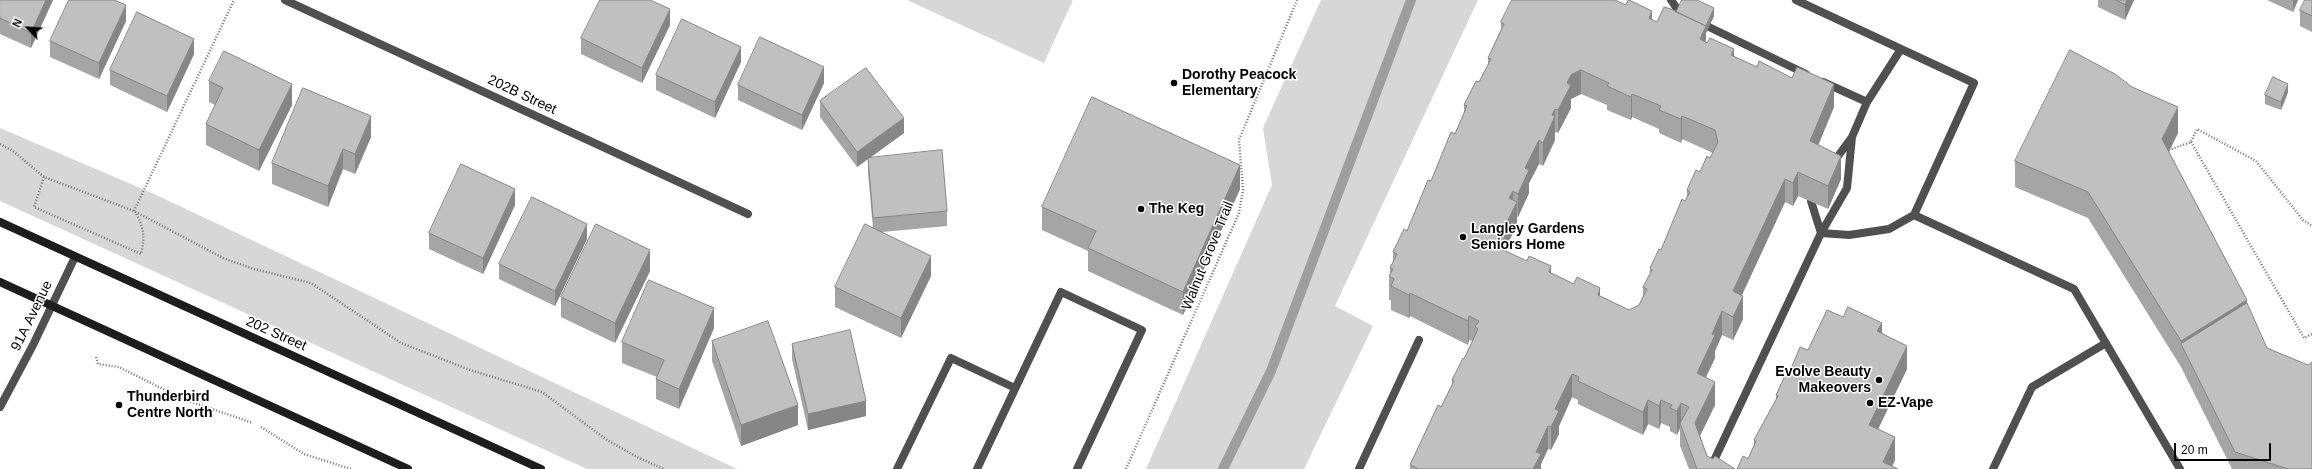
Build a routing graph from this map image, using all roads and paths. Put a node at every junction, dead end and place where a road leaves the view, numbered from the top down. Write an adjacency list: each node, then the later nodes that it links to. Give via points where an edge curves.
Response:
1 (234, 0): 17 (path)
2 (285, 0): 18 (street, 202B Street)
3 (1297, 0): 39 (path, Walnut Grove Trail, via 1239,140 1243,190 1239,213)
4 (1671, 0): 6 (street)
5 (1796, 0): 8 (street)
6 (1680, 13)
7 (1709, 27): 9 (street)
8 (1901, 49): 9 (street); 19 (street, via 1974,83)
9 (1866, 102): 10 (street)
10 (1852, 137): 14 (street); 22 (street, via 1847,188)
11 (2191, 142): 13 (path); 21 (path, via 2197,129 2256,161 2302,220); 26 (path, via 2304,338)
12 (0, 144): 15 (path, via 13,151)
13 (2169, 150)
14 (1825, 172)
15 (44, 177): 17 (path); 17 (path, via 34,207 141,254 145,240 141,222)
16 (1811, 202): 22 (street)
17 (134, 211): 35 (path, via 238,264 311,283 401,343 470,370 542,392 607,440)
18 (748, 214)
19 (1914, 215): 22 (street, via 1889,229 1849,235); 28 (street, via 2074,289)
20 (0, 222): 23 (main road, 202 Street)
21 (2312, 226)
22 (1821, 233): 41 (street)
23 (74, 257): 25 (street, 91A Avenue); 34 (main road, 202 Street)
24 (0, 282): 25 (main road)
25 (51, 305): 31 (street, 91A Avenue); 33 (main road)
26 (2312, 334)
27 (1419, 340): 40 (street)
28 (2106, 343): 42 (street, via 2032,387); 43 (street)
29 (96, 357): 32 (path, via 98,364 119,367 183,400 258,425 304,454)
30 (1015, 388): 36 (street, via 951,358); 37 (street); 38 (street, via 1061,292 1142,330)
31 (0, 407)
32 (351, 469)
33 (408, 469)
34 (541, 469)
35 (664, 469)
36 (897, 469)
37 (977, 469)
38 (1077, 469)
39 (1126, 469)
40 (1358, 469)
41 (1710, 469)
42 (1993, 469)
43 (2180, 469)

